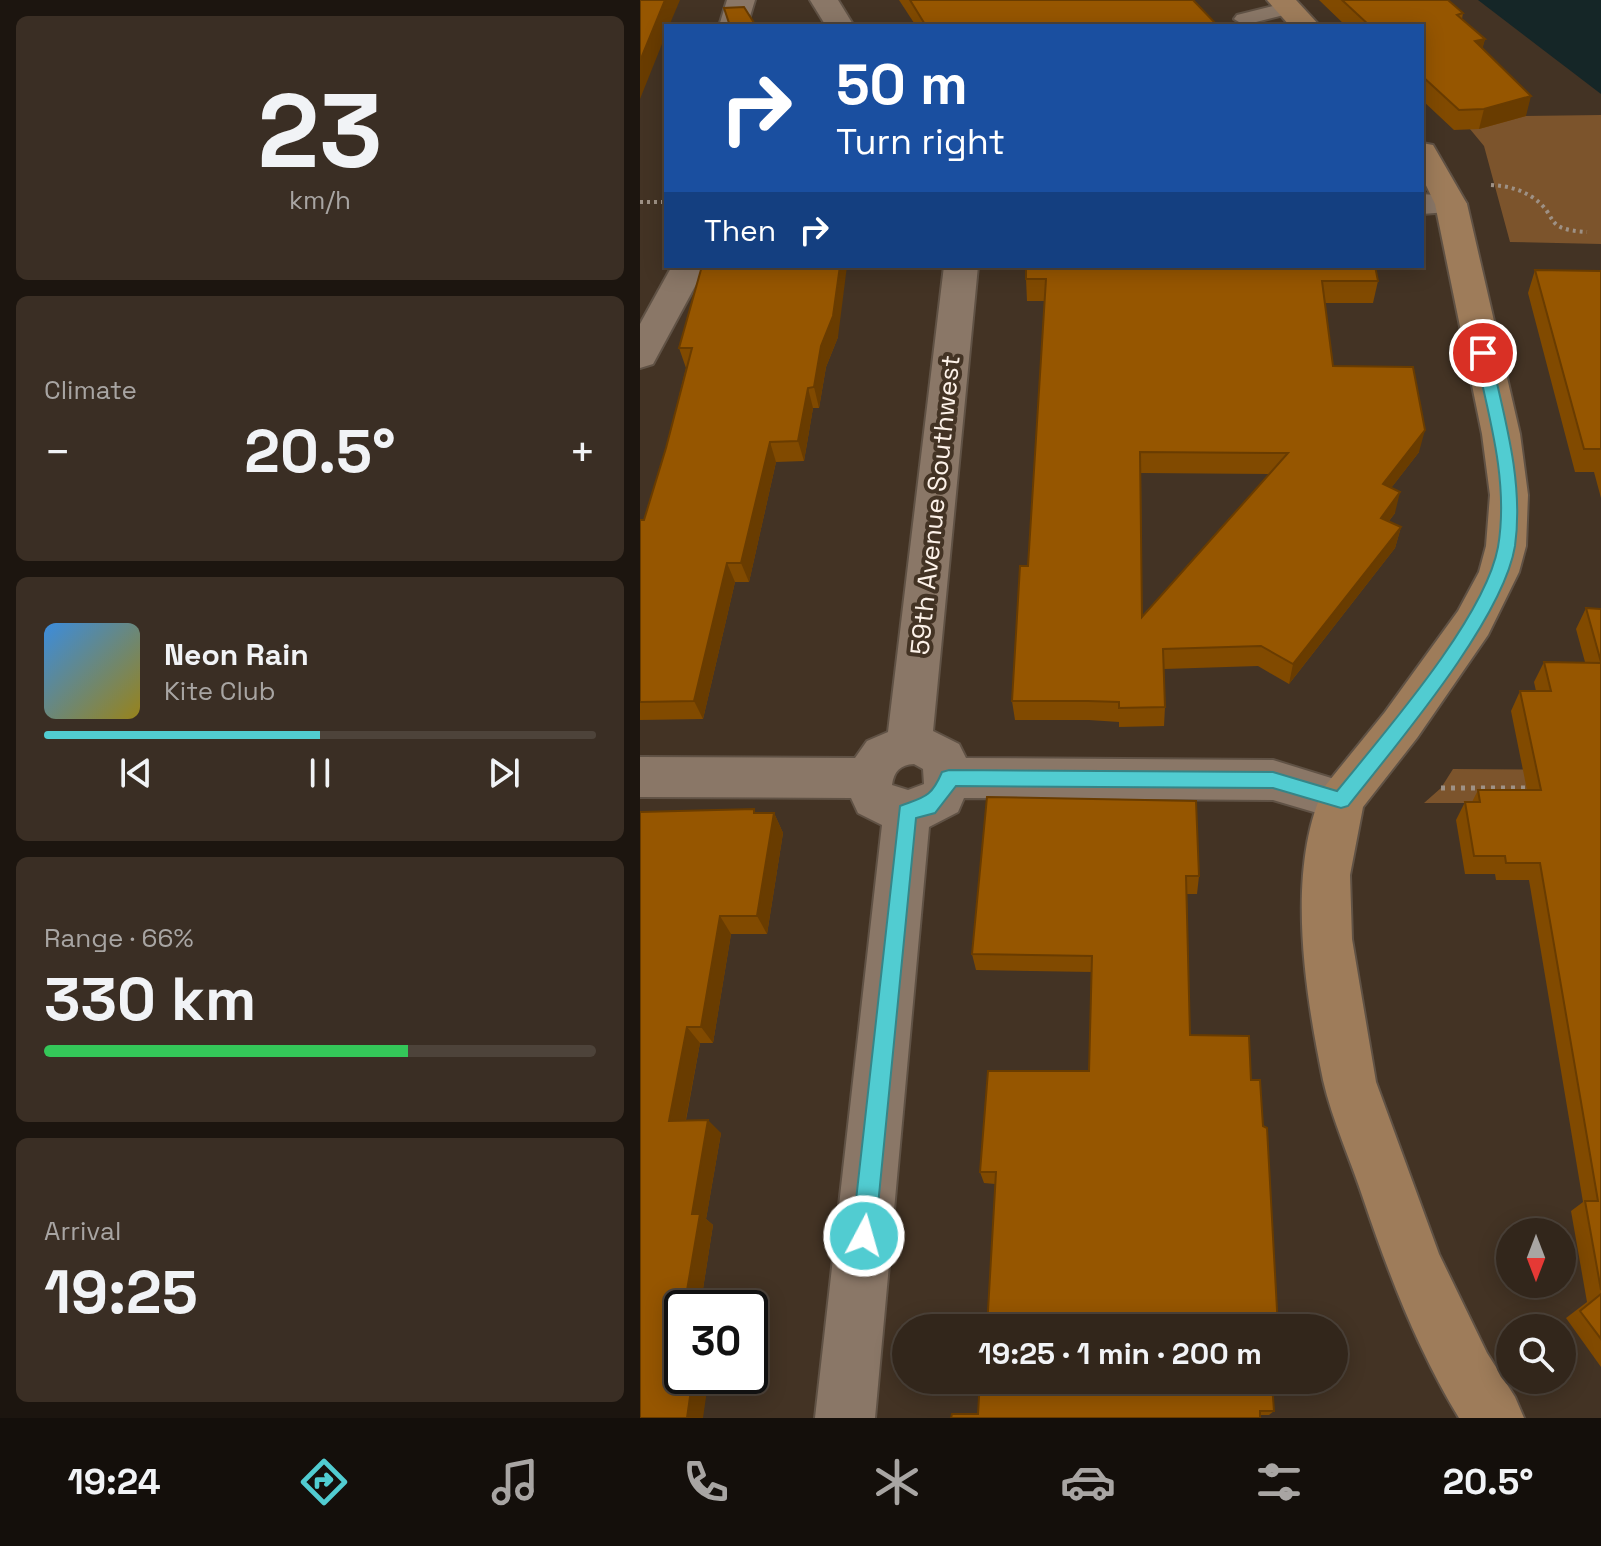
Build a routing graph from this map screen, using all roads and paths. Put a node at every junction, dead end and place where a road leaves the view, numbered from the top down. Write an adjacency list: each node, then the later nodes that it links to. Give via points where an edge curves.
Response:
1 (741, 0): 5 (street)
2 (824, 0): 6 (street)
3 (1292, 11): 4 (lane)
4 (1244, 19)
5 (734, 24)
6 (839, 24)
7 (1424, 155): 8 (main road)
8 (1454, 197): 11 (path, via 1513,187 1537,200 1553,224); 21 (main road, via 1501,434 1509,495 1506,546 1494,585 1473,623)
9 (640, 202): 10 (path)
10 (664, 202)
11 (1587, 232)
12 (688, 268): 14 (street)
13 (961, 268): 15 (street, 59th Avenue Southwest)
14 (640, 356)
15 (909, 745): 17 (street, via 937,753); 20 (street, via 881,757)
16 (640, 777): 20 (street)
17 (949, 778): 20 (street, via 929,807); 21 (street, via 1273,780)
18 (1441, 788): 19 (path)
19 (1539, 788)
20 (888, 795): 22 (street)
21 (1341, 800): 23 (main road, via 1326,875 1327,939 1350,1082 1415,1266 1466,1374)
22 (845, 1418)
23 (1494, 1418)

